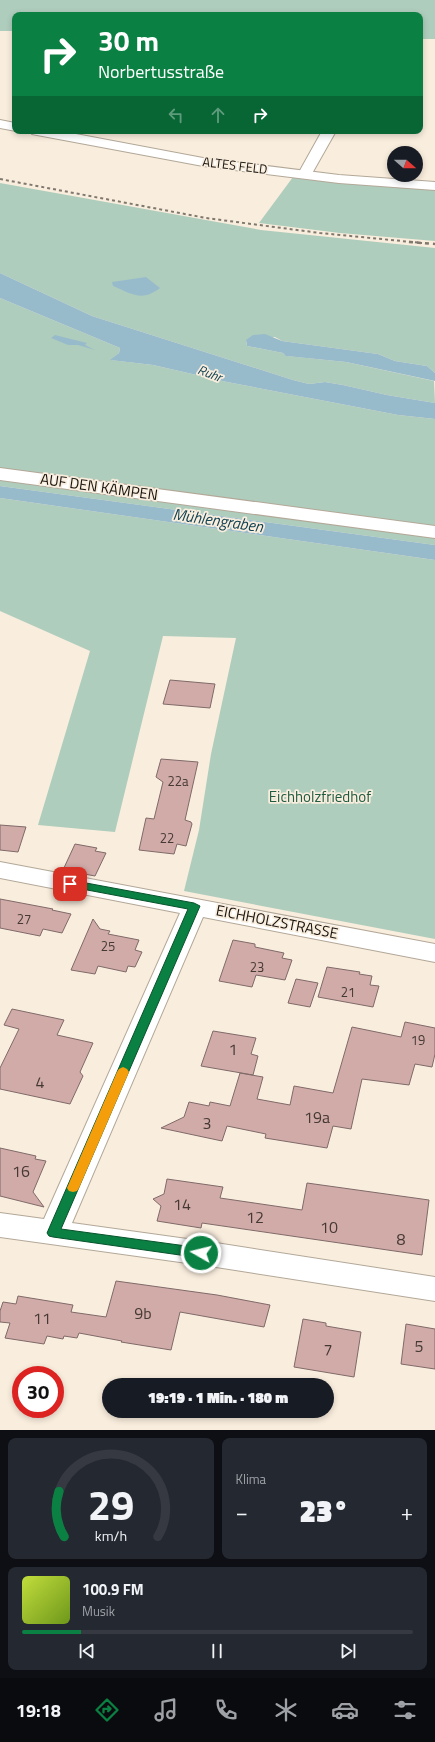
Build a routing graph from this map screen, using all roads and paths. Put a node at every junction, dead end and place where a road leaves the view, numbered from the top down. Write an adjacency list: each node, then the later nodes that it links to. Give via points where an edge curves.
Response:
1 (0, 124): 2 (street)
2 (12, 126)
3 (53, 134): 5 (street, ALTES FELD, via 203,162)
4 (327, 134): 5 (street)
5 (306, 174): 6 (street, ALTES FELD)
6 (435, 186)
7 (0, 474): 8 (street, AUF DEN KÄMPEN)
8 (435, 532)
9 (0, 870): 10 (street, EICHHOLZSTRASSE)
10 (194, 906): 11 (street, EICHHOLZSTRASSE); 13 (street)
11 (435, 953)
12 (0, 1225): 13 (street)
13 (53, 1233): 14 (street)
14 (435, 1289)

